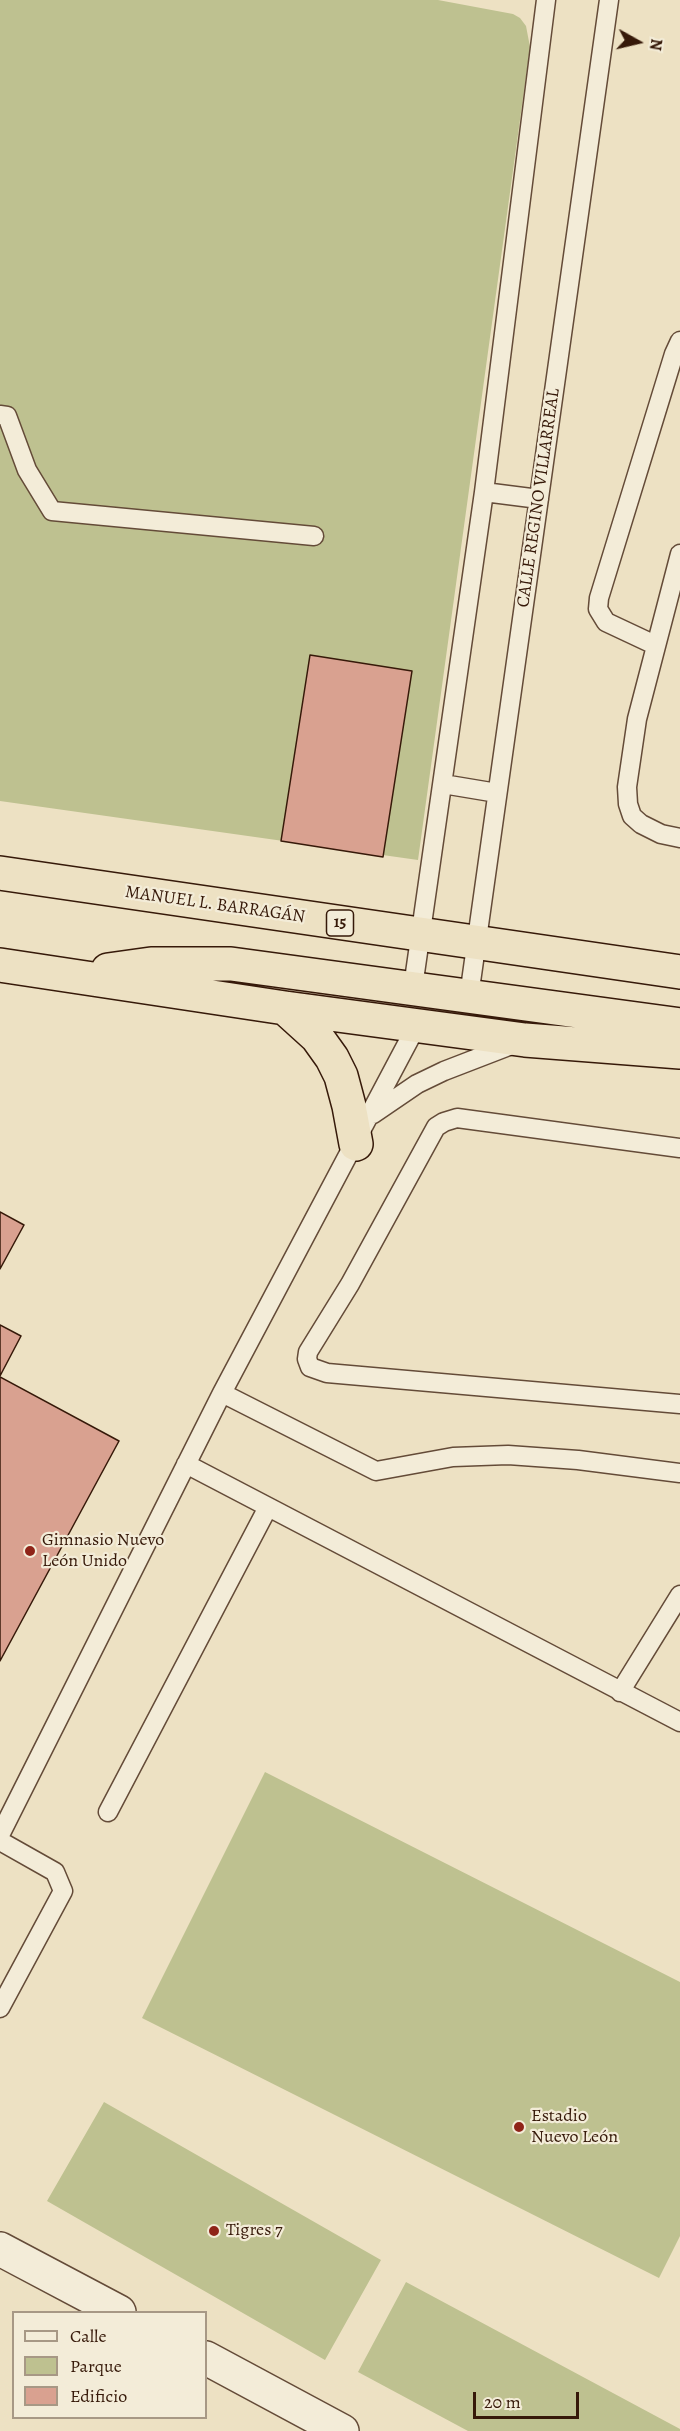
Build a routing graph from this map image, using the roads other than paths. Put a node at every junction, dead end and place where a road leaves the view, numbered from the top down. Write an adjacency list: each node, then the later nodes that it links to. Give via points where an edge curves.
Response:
1 (546, 0): 5 (lane)
2 (609, 0): 6 (lane, CALLE REGINO VILLARREAL)
3 (680, 341): 9 (lane, via 598,609 606,622)
4 (0, 415): 7 (lane, via 7,416 27,470 52,511)
5 (484, 492): 6 (lane); 10 (lane)
6 (539, 499): 11 (lane, CALLE REGINO VILLARREAL)
7 (314, 536)
8 (680, 554): 9 (lane)
9 (655, 645): 12 (lane, via 631,755 628,804 632,816 641,824)
10 (443, 784): 11 (lane); 14 (lane)
11 (497, 793): 15 (lane, CALLE REGINO VILLARREAL)
12 (680, 838)
13 (0, 873): 14 (highway, MANUEL L. BARRAGÁN / 15)
14 (421, 935): 15 (highway, MANUEL L. BARRAGÁN / 15); 19 (lane)
15 (476, 943): 17 (highway, MANUEL L. BARRAGÁN / 15); 20 (lane, CALLE REGINO VILLARREAL)
16 (0, 965): 18 (highway)
17 (680, 972)
18 (77, 975): 19 (highway, via 151,964 231,964); 21 (highway)
19 (413, 987): 20 (highway)
20 (469, 996): 23 (highway)
21 (285, 1008): 22 (highway); 27 (highway, via 317,1036 332,1058 341,1076)
22 (417, 1025): 24 (highway); 26 (lane)
23 (680, 1026)
24 (525, 1040): 25 (highway); 26 (lane, via 417,1084)
25 (680, 1052)
26 (371, 1115): 27 (lane)
27 (356, 1144): 29 (lane)
28 (680, 1149): 30 (lane, via 457,1118 444,1122 436,1127 307,1359 310,1368 327,1373)
29 (222, 1393): 31 (lane); 32 (lane, via 376,1471 453,1457 508,1455)
30 (680, 1404)
31 (186, 1464): 33 (lane); 38 (lane)
32 (680, 1473)
33 (267, 1509): 35 (lane); 37 (lane)
34 (680, 1595): 35 (lane)
35 (620, 1692): 36 (lane)
36 (680, 1722)
37 (108, 1812)
38 (0, 1835)
39 (0, 1841): 40 (lane, via 55,1872 63,1891)
40 (0, 2008)
41 (0, 2249): 42 (street)
42 (115, 2311)
43 (207, 2359): 44 (street)
44 (342, 2431)

